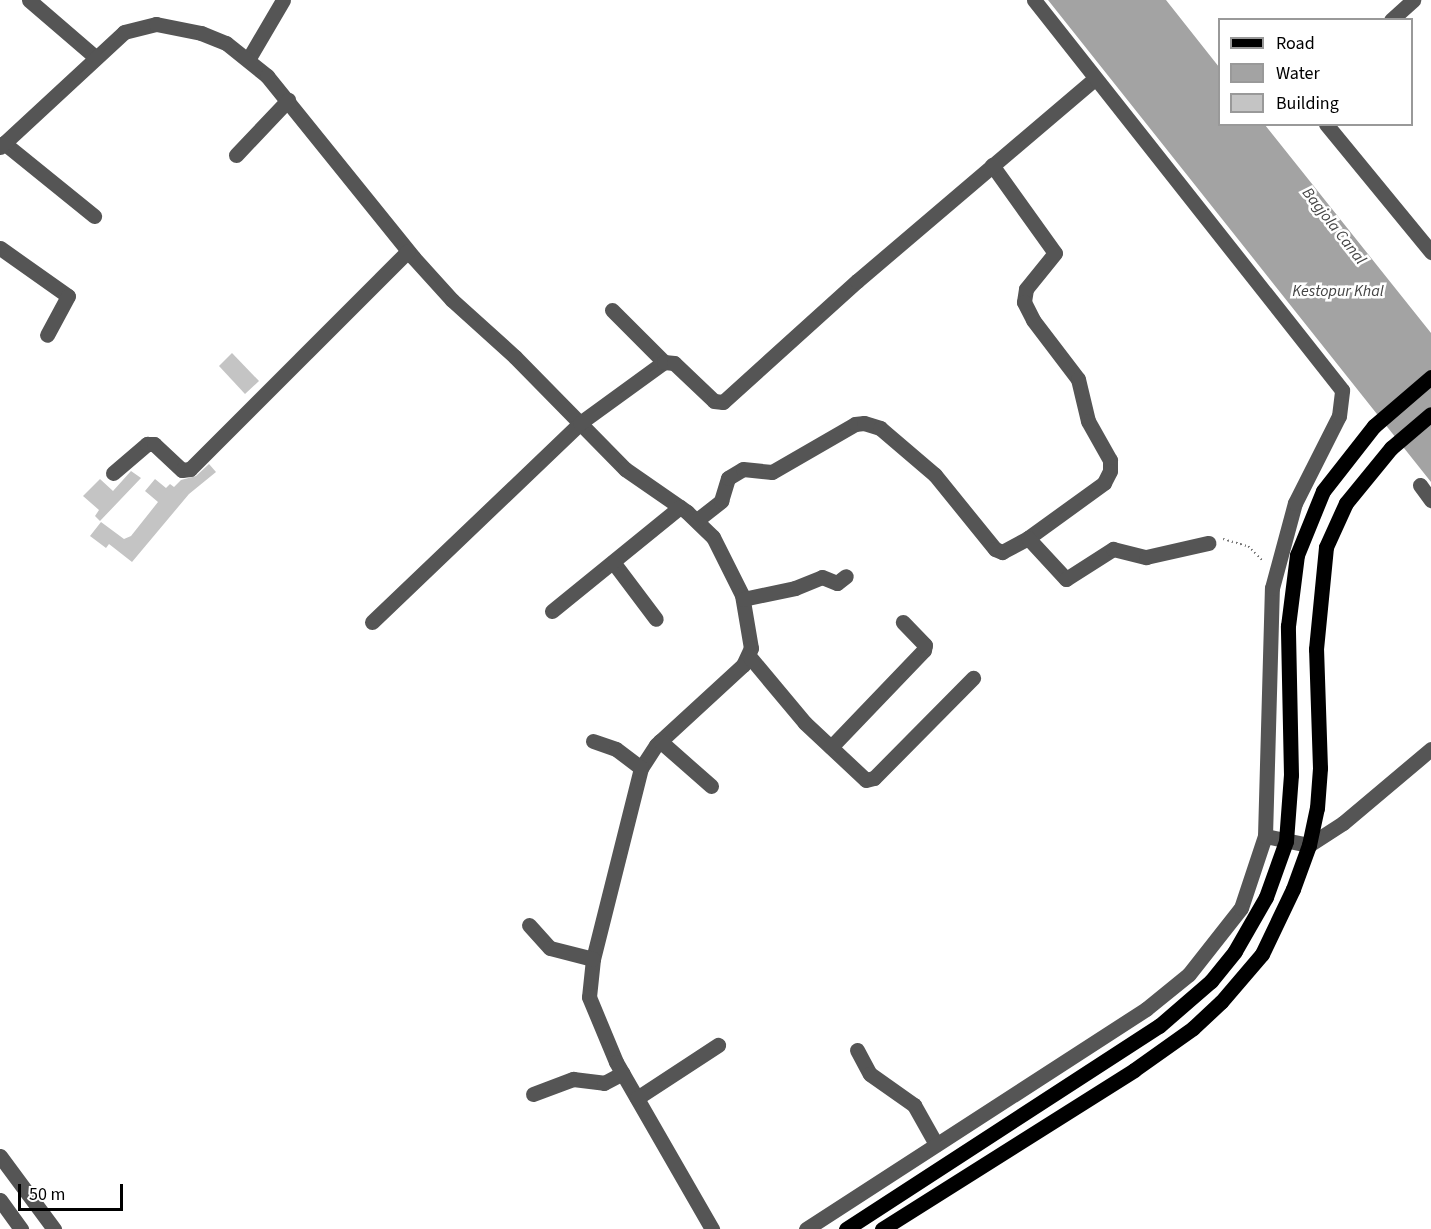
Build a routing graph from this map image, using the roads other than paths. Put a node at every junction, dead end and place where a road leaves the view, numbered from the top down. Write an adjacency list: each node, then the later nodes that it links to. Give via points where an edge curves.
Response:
1 (29, 0): 6 (street)
2 (283, 0): 7 (street)
3 (1034, 0): 8 (street)
4 (1413, 0): 5 (street)
5 (1393, 18)
6 (94, 56): 7 (street, via 124,32 156,24 201,33); 11 (street)
7 (249, 58): 9 (street)
8 (1094, 79): 13 (street); 46 (street, via 1342,390 1339,416 1304,481 1276,567 1268,617)
9 (288, 100): 12 (street); 16 (street)
10 (1328, 126): 17 (street)
11 (2, 145): 14 (street)
12 (237, 155)
13 (992, 165): 20 (street, via 723,402 714,401 674,363); 29 (street, via 1055,254 1026,289 1024,302 1078,379 1088,421 1110,460 1104,483)
14 (93, 216)
15 (0, 248): 19 (street, via 68,296)
16 (408, 251): 23 (street, via 452,300); 24 (street, via 190,469 182,471 154,444 147,444)
17 (1431, 252)
18 (612, 310): 20 (street)
19 (47, 335)
20 (664, 362): 23 (street)
21 (1431, 377): 47 (main road, via 1374,426 1323,491 1297,555 1288,626 1292,744)
22 (1431, 414): 48 (main road, via 1391,448 1346,503 1326,547 1316,649 1320,768)
23 (580, 423): 27 (street, via 637,479); 36 (street)
24 (113, 473)
25 (1420, 485): 26 (street)
26 (1431, 500)
27 (680, 507): 28 (street); 31 (street)
28 (698, 520): 29 (street, via 721,501 728,478 743,469 772,472 855,424 864,423 880,428 935,475 996,549 1002,552); 33 (street, via 713,537)
29 (1028, 538): 30 (street, via 1066,579 1113,549 1146,557)
30 (1208, 543)
31 (613, 562): 34 (street); 35 (street)
32 (846, 576): 33 (street, via 837,583 822,577 795,588)
33 (743, 599): 38 (street, via 749,619)
34 (552, 611)
35 (656, 619)
36 (372, 622)
37 (903, 622): 42 (street, via 925,645 924,650)
38 (748, 656): 41 (street); 42 (street, via 774,690)
39 (973, 678): 42 (street, via 869,780 863,779)
40 (593, 741): 44 (street, via 616,749)
41 (660, 741): 44 (street); 45 (street)
42 (831, 747)
43 (1431, 749): 48 (street, via 1343,823)
44 (641, 768): 50 (street)
45 (711, 786)
46 (1265, 836): 47 (street); 56 (street, via 1241,908 1189,974 1139,1014)
47 (1286, 841): 48 (street); 63 (main road, via 1278,870 1252,925 1211,981 1182,1008 1139,1040)
48 (1309, 845): 64 (main road, via 1276,930 1245,976 1214,1009 1134,1070)
49 (529, 924): 50 (street, via 550,948)
50 (593, 959): 53 (street, via 589,997 592,1013)
51 (718, 1045): 55 (street)
52 (857, 1050): 56 (street, via 870,1074 914,1105)
53 (623, 1073): 54 (street, via 604,1083 573,1079); 55 (street)
54 (533, 1094)
55 (638, 1098): 61 (street)
56 (936, 1144): 62 (street)
57 (0, 1156): 60 (street)
58 (0, 1200): 59 (street)
59 (21, 1229)
60 (54, 1229)
61 (712, 1229)
62 (806, 1229)
63 (846, 1229)
64 (882, 1229)

